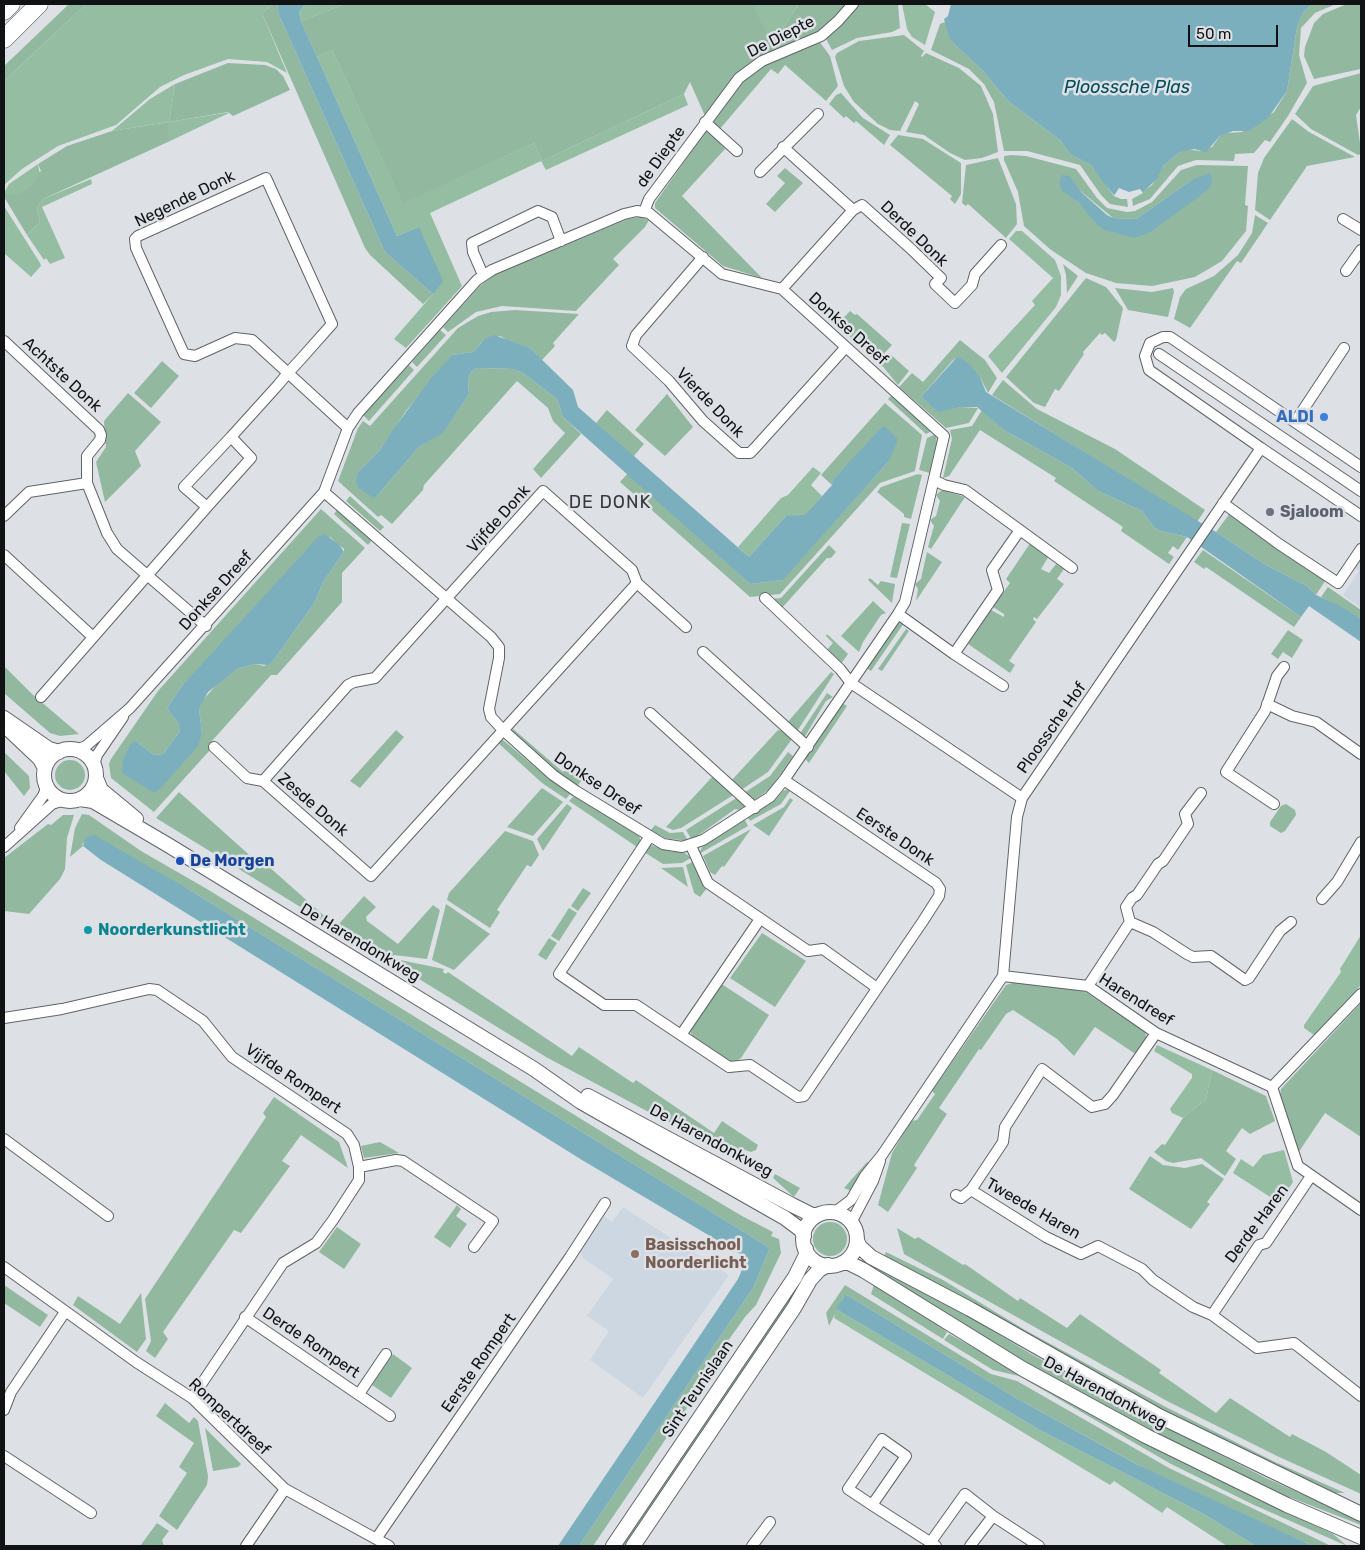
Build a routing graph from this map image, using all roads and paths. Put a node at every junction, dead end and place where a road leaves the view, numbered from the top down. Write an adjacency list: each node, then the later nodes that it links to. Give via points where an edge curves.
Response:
1 (10, 4): 4 (highway)
2 (39, 4): 5 (highway)
3 (853, 4): 7 (street, De Diepte, via 821,36 750,68 730,88)
4 (4, 11)
5 (4, 39)
6 (818, 114): 8 (street)
7 (706, 122): 9 (street); 12 (street, de Diepte, via 649,198)
8 (783, 147): 10 (street); 11 (street, Derde Donk)
9 (737, 151)
10 (760, 172)
11 (853, 210): 16 (street, Derde Donk, via 862,206 910,248 941,278 935,284 955,303 972,285 975,274); 21 (street, Derde Donk)
12 (644, 212): 15 (street, Donkse Dreef, via 624,214); 18 (street, Donkse Dreef, via 655,216)
13 (1343, 219): 14 (street)
14 (1361, 230)
15 (561, 241): 20 (street, Donkse Dreef); 20 (street, via 552,216 538,212 472,243)
16 (1001, 246)
17 (1361, 250): 19 (street)
18 (703, 258): 21 (street, Donkse Dreef, via 722,274); 23 (street, Vierde Donk, via 636,335 632,346 739,453 750,453)
19 (1346, 270)
20 (483, 275): 28 (street, Donkse Dreef)
21 (782, 289): 23 (street, Donkse Dreef)
22 (4, 341): 33 (street, Achtste Donk, via 99,430 100,440 87,456)
23 (846, 347): 32 (street, Donkse Dreef, via 941,431 944,440)
24 (1344, 348): 27 (street)
25 (1159, 354): 34 (street)
26 (288, 373): 26 (street, Negende Donk, via 248,338 235,338 195,356 184,354 136,248 138,236 266,178 332,324); 28 (street, Negende Donk); 29 (street)
27 (1295, 422): 30 (street, via 1170,337 1163,336 1150,343 1145,356 1149,370); 31 (street)
28 (348, 428): 35 (street, Donkse Dreef)
29 (231, 437): 37 (street, via 252,458); 37 (street, via 184,487)
30 (1261, 448): 36 (street, Ploossche Hof); 39 (street)
31 (1361, 467)
32 (934, 480): 40 (street, via 965,490); 48 (street, Donkse Dreef, via 905,602)
33 (87, 483): 38 (street, via 29,492); 44 (street, via 117,549)
34 (1361, 491)
35 (324, 492): 46 (street, Donkse Dreef); 49 (street, Donkse Dreef)
36 (1223, 503): 41 (street, via 1338,583); 75 (street, Ploossche Hof)
37 (207, 507): 44 (street)
38 (4, 516)
39 (1361, 516)
40 (1020, 530): 43 (street); 53 (street, via 992,570 998,590)
41 (1361, 549)
42 (4, 555): 51 (street)
43 (1072, 568)
44 (148, 574): 49 (street); 51 (street)
45 (637, 583): 46 (street, Vijfde Donk, via 632,570 543,491); 50 (street, Vijfde Donk); 63 (street)
46 (448, 598): 63 (street, Donkse Dreef, via 498,647 499,658 489,709 491,717); 72 (street, Zesde Donk, via 375,678 348,685)
47 (765, 598): 55 (street)
48 (898, 614): 53 (street); 55 (street, Donkse Dreef)
49 (206, 626): 59 (street, Donkse Dreef)
50 (686, 627)
51 (94, 637): 57 (street)
52 (702, 652): 65 (street)
53 (954, 654): 56 (street)
54 (1284, 667): 58 (street, via 1277,676)
55 (851, 683): 65 (street, Donkse Dreef); 75 (street)
56 (1003, 686)
57 (41, 697)
58 (1267, 704): 68 (street, via 1292,716 1316,722); 78 (street, via 1226,772)
59 (130, 708): 66 (street, Donkse Dreef, via 86,746); 70 (street, Donkse Dreef, via 97,755)
60 (650, 713): 79 (street)
61 (4, 718): 67 (main road)
62 (4, 725): 69 (main road)
63 (503, 730): 72 (street, Zesde Donk, via 371,876); 81 (street, Donkse Dreef, via 553,775)
64 (214, 747): 72 (street, via 247,778)
65 (808, 747): 71 (street, Donkse Dreef)
66 (76, 750): 67 (main road); 70 (main road, via 87,756)
67 (59, 752): 69 (main road, via 50,758)
68 (1361, 754)
69 (45, 768): 73 (main road)
70 (95, 772): 76 (main road, via 88,794); 83 (main road, De Harendonkweg, via 101,790)
71 (784, 780): 79 (street, Donkse Dreef, via 770,797); 92 (street, Eerste Donk, via 936,883 940,889 939,896)
72 (263, 781)
73 (46, 786): 77 (main road); 80 (street, via 43,796)
74 (1201, 793): 88 (street, via 1185,814 1188,824 1126,907)
75 (1022, 798): 90 (street, Ploossche Hof, via 1017,817)
76 (80, 799): 77 (main road); 83 (main road, De Harendonkweg, via 93,801)
77 (64, 800): 80 (street, via 52,804)
78 (1274, 804)
79 (755, 808): 84 (street, Donkse Dreef)
80 (15, 835): 85 (street)
81 (650, 836): 84 (street, Donkse Dreef, via 663,844); 96 (street, Eerste Donk, via 559,974 604,1005 636,1005)
82 (1361, 842): 86 (street, via 1337,882)
83 (168, 845): 97 (main road, De Harendonkweg)
84 (691, 846): 87 (street, via 708,883)
85 (4, 847)
86 (1322, 899)
87 (760, 919): 92 (street, via 808,951 823,950); 96 (street)
88 (1130, 922): 89 (street, via 1193,957 1211,956 1245,980 1280,931); 91 (street)
89 (1291, 922)
90 (1003, 976): 91 (street, Harendreef); 100 (street, Ploossche Hof)
91 (1088, 986): 95 (street, Harendreef)
92 (877, 988): 96 (street, Eerste Donk, via 804,1096 798,1097 750,1065 729,1067)
93 (1361, 994): 98 (street)
94 (4, 1018): 101 (street, Vijfde Rompert, via 62,1009 149,988 157,990 203,1021 232,1056 347,1134 354,1145)
95 (1156, 1033): 98 (street, Harendreef); 103 (street, Tweede Haren, via 1105,1104 1092,1106 1042,1069 1005,1127 1003,1142)
96 (681, 1035)
97 (534, 1069): 108 (main road, De Harendonkweg, via 792,1205); 112 (main road, De Harendonkweg, via 581,1102 785,1218 801,1230)
98 (1272, 1087): 102 (street, via 1298,1166)
99 (4, 1140): 109 (street)
100 (882, 1155): 107 (street, Ploossche Hof, via 851,1200); 110 (street, Ploossche Hof)
101 (359, 1167): 113 (street, via 403,1161 493,1221); 119 (street, Derde Rompert, via 360,1180 316,1243 283,1263)
102 (1311, 1176): 106 (street); 118 (street, Derde Haren)
103 (971, 1190): 104 (street, Tweede Haren, via 961,1198); 118 (street, Tweede Haren, via 1046,1237 1080,1254 1098,1246 1142,1269 1193,1307)
104 (956, 1195)
105 (605, 1203): 134 (street, Eerste Rompert)
106 (1361, 1210)
107 (835, 1212): 108 (main road); 110 (main road, via 845,1216)
108 (818, 1215): 112 (main road, via 808,1223)
109 (108, 1216)
110 (853, 1225): 111 (main road)
111 (857, 1241): 114 (main road, via 852,1254); 130 (main road, De Harendonkweg, via 871,1257 1159,1416)
112 (805, 1242): 115 (main road, via 812,1259); 138 (main road, Sint Teunislaan, via 806,1256 795,1277)
113 (474, 1248)
114 (842, 1263): 115 (main road); 133 (main road, De Harendonkweg, via 863,1270 1023,1369 1146,1436 1287,1505)
115 (828, 1265): 139 (main road, via 810,1280)
116 (4, 1267): 117 (street, Rompertdreef)
117 (65, 1312): 123 (street, Rompertdreef); 124 (street, via 10,1392)
118 (1212, 1315): 122 (street, via 1257,1348 1294,1343)
119 (246, 1317): 121 (street, Derde Rompert); 123 (street, Derde Rompert)
120 (386, 1354): 121 (street, Derde Rompert)
121 (359, 1394): 125 (street, Derde Rompert)
122 (1361, 1396)
123 (192, 1398): 127 (street, Rompertdreef)
124 (4, 1410)
125 (390, 1416)
126 (4, 1456): 129 (street)
127 (285, 1489): 134 (street, Rompertdreef); 136 (street)
128 (872, 1506): 128 (street, via 906,1456 882,1439 848,1489); 135 (street)
129 (91, 1513)
130 (1361, 1514)
131 (993, 1516): 135 (street, via 965,1494); 141 (street); 142 (street)
132 (770, 1522): 140 (street)
133 (1361, 1537)
134 (376, 1539): 137 (street, Rompertdreef)
135 (933, 1544)
136 (246, 1546)
137 (389, 1546)
138 (613, 1546)
139 (633, 1546)
140 (752, 1546)
141 (970, 1546)
142 (1038, 1546)

